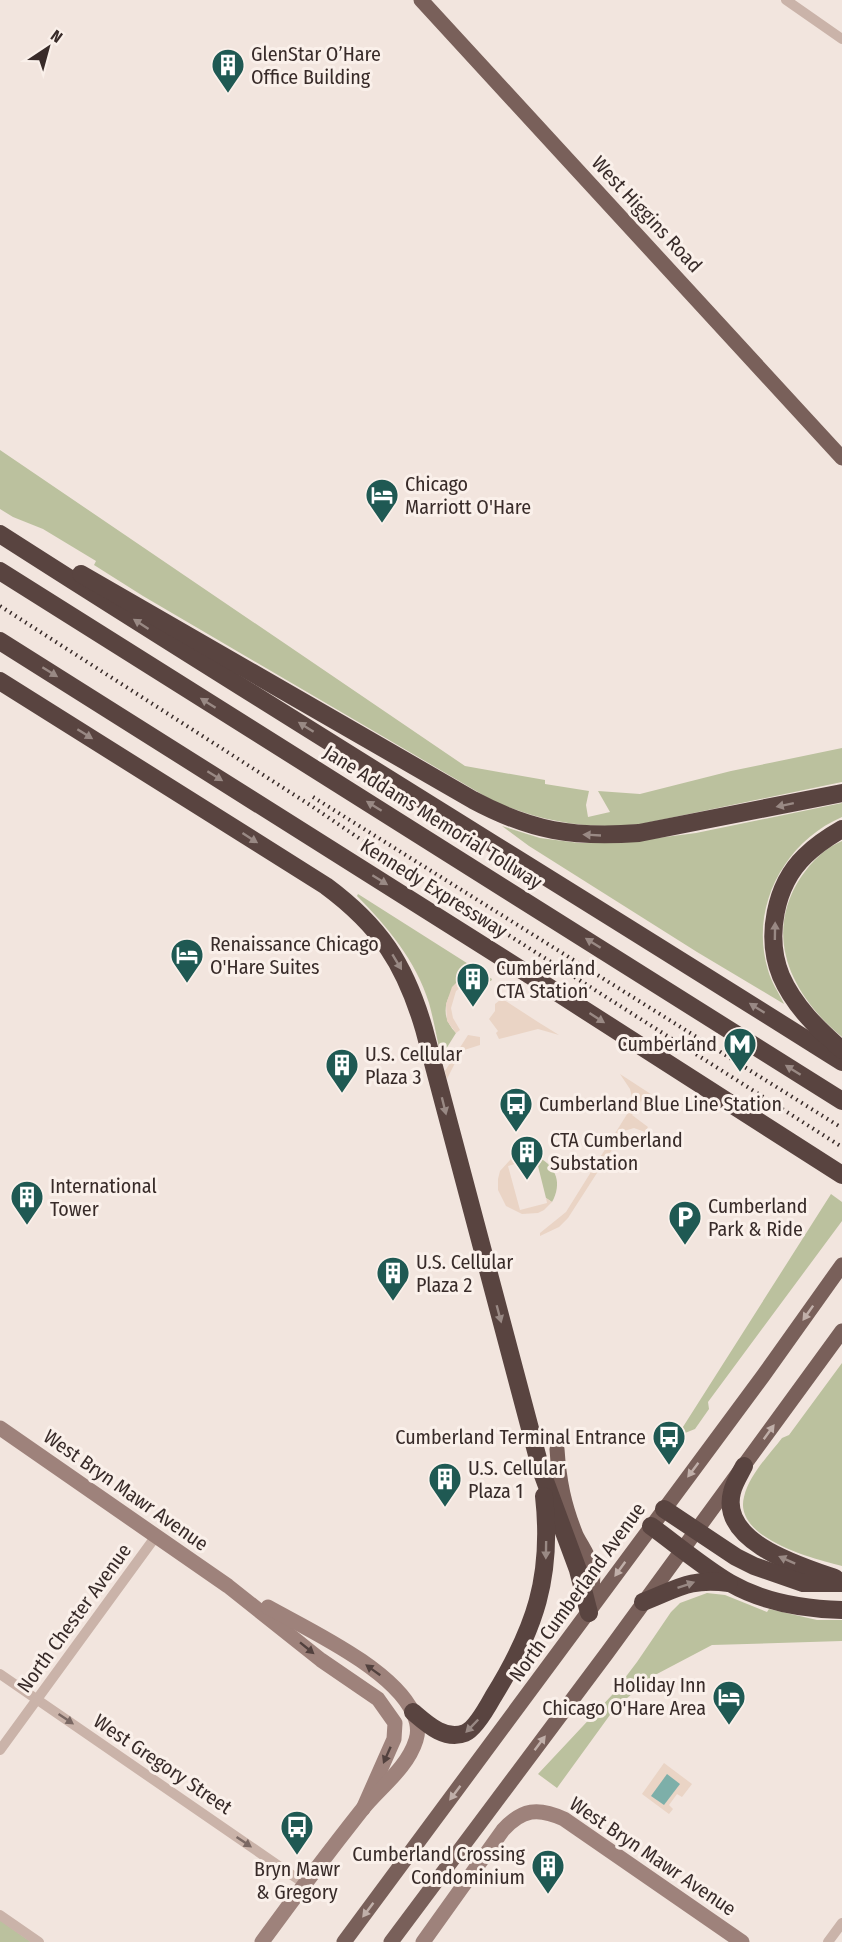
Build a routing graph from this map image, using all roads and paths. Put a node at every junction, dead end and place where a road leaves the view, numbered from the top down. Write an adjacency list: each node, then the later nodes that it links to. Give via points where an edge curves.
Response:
1 (421, 0): 4 (main road, West Higgins Road)
2 (786, 0): 3 (street)
3 (842, 39)
4 (842, 458)
5 (0, 533): 9 (highway, one-way to 5, via 639,833 571,833 519,822 473,800 111,589); 12 (highway, one-way to 5)
6 (0, 571): 13 (highway, Jane Addams Memorial Tollway, one-way to 6)
7 (0, 641): 14 (highway, Kennedy Expressway, one-way to 14)
8 (0, 681): 20 (highway, one-way to 20, via 326,886 358,912 398,961 424,1029)
9 (842, 794)
10 (842, 829): 11 (highway, one-way to 10, via 794,999 781,975 774,927 777,903 803,857)
11 (842, 1050)
12 (842, 1062)
13 (842, 1101)
14 (842, 1175)
15 (842, 1265): 21 (main road, North Cumberland Avenue, one-way to 21)
16 (842, 1331): 19 (main road, one-way to 16)
17 (0, 1428): 24 (street, West Bryn Mawr Avenue)
18 (557, 1449): 31 (main road, via 558,1480 576,1535 591,1565)
19 (744, 1466): 23 (main road); 26 (highway, one-way to 19, via 771,1552 742,1531 733,1514 732,1493)
20 (541, 1470): 31 (highway, via 578,1570); 34 (highway, one-way to 34, via 546,1558 541,1594 524,1644 485,1710 464,1734 444,1735)
21 (664, 1509): 22 (main road, North Cumberland Avenue); 23 (highway)
22 (651, 1526): 25 (highway); 31 (main road, North Cumberland Avenue, one-way to 31)
23 (696, 1529): 25 (main road); 26 (highway, via 736,1557 781,1576 803,1583)
24 (156, 1536): 28 (street, West Bryn Mawr Avenue); 33 (street, North Chester Avenue)
25 (682, 1548): 27 (highway); 29 (main road)
26 (842, 1582)
27 (731, 1583): 29 (highway, one-way to 27, via 686,1584 709,1580); 30 (highway, via 792,1605)
28 (228, 1586): 34 (street, West Bryn Mawr Avenue, one-way to 28, via 376,1672); 36 (street, West Bryn Mawr Avenue, one-way to 36, via 321,1660 378,1699 395,1723 394,1739)
29 (643, 1602): 43 (main road, one-way to 29)
30 (842, 1610)
31 (589, 1613): 42 (main road, North Cumberland Avenue, one-way to 42)
32 (0, 1674): 33 (street, West Gregory Street)
33 (37, 1700): 35 (street, North Chester Avenue); 37 (street, West Gregory Street, one-way to 37)
34 (413, 1712): 36 (street, West Bryn Mawr Avenue, via 416,1740 408,1756)
35 (0, 1750)
36 (363, 1809): 37 (street, West Bryn Mawr Avenue)
37 (306, 1884): 41 (street, West Bryn Mawr Avenue)
38 (0, 1915): 40 (street)
39 (842, 1923): 46 (street)
40 (39, 1942)
41 (262, 1942)
42 (344, 1942)
43 (391, 1942)
44 (423, 1942): 45 (street, West Bryn Mawr Avenue, via 503,1830 513,1819 538,1810 564,1819)
45 (742, 1942)
46 (828, 1942)

